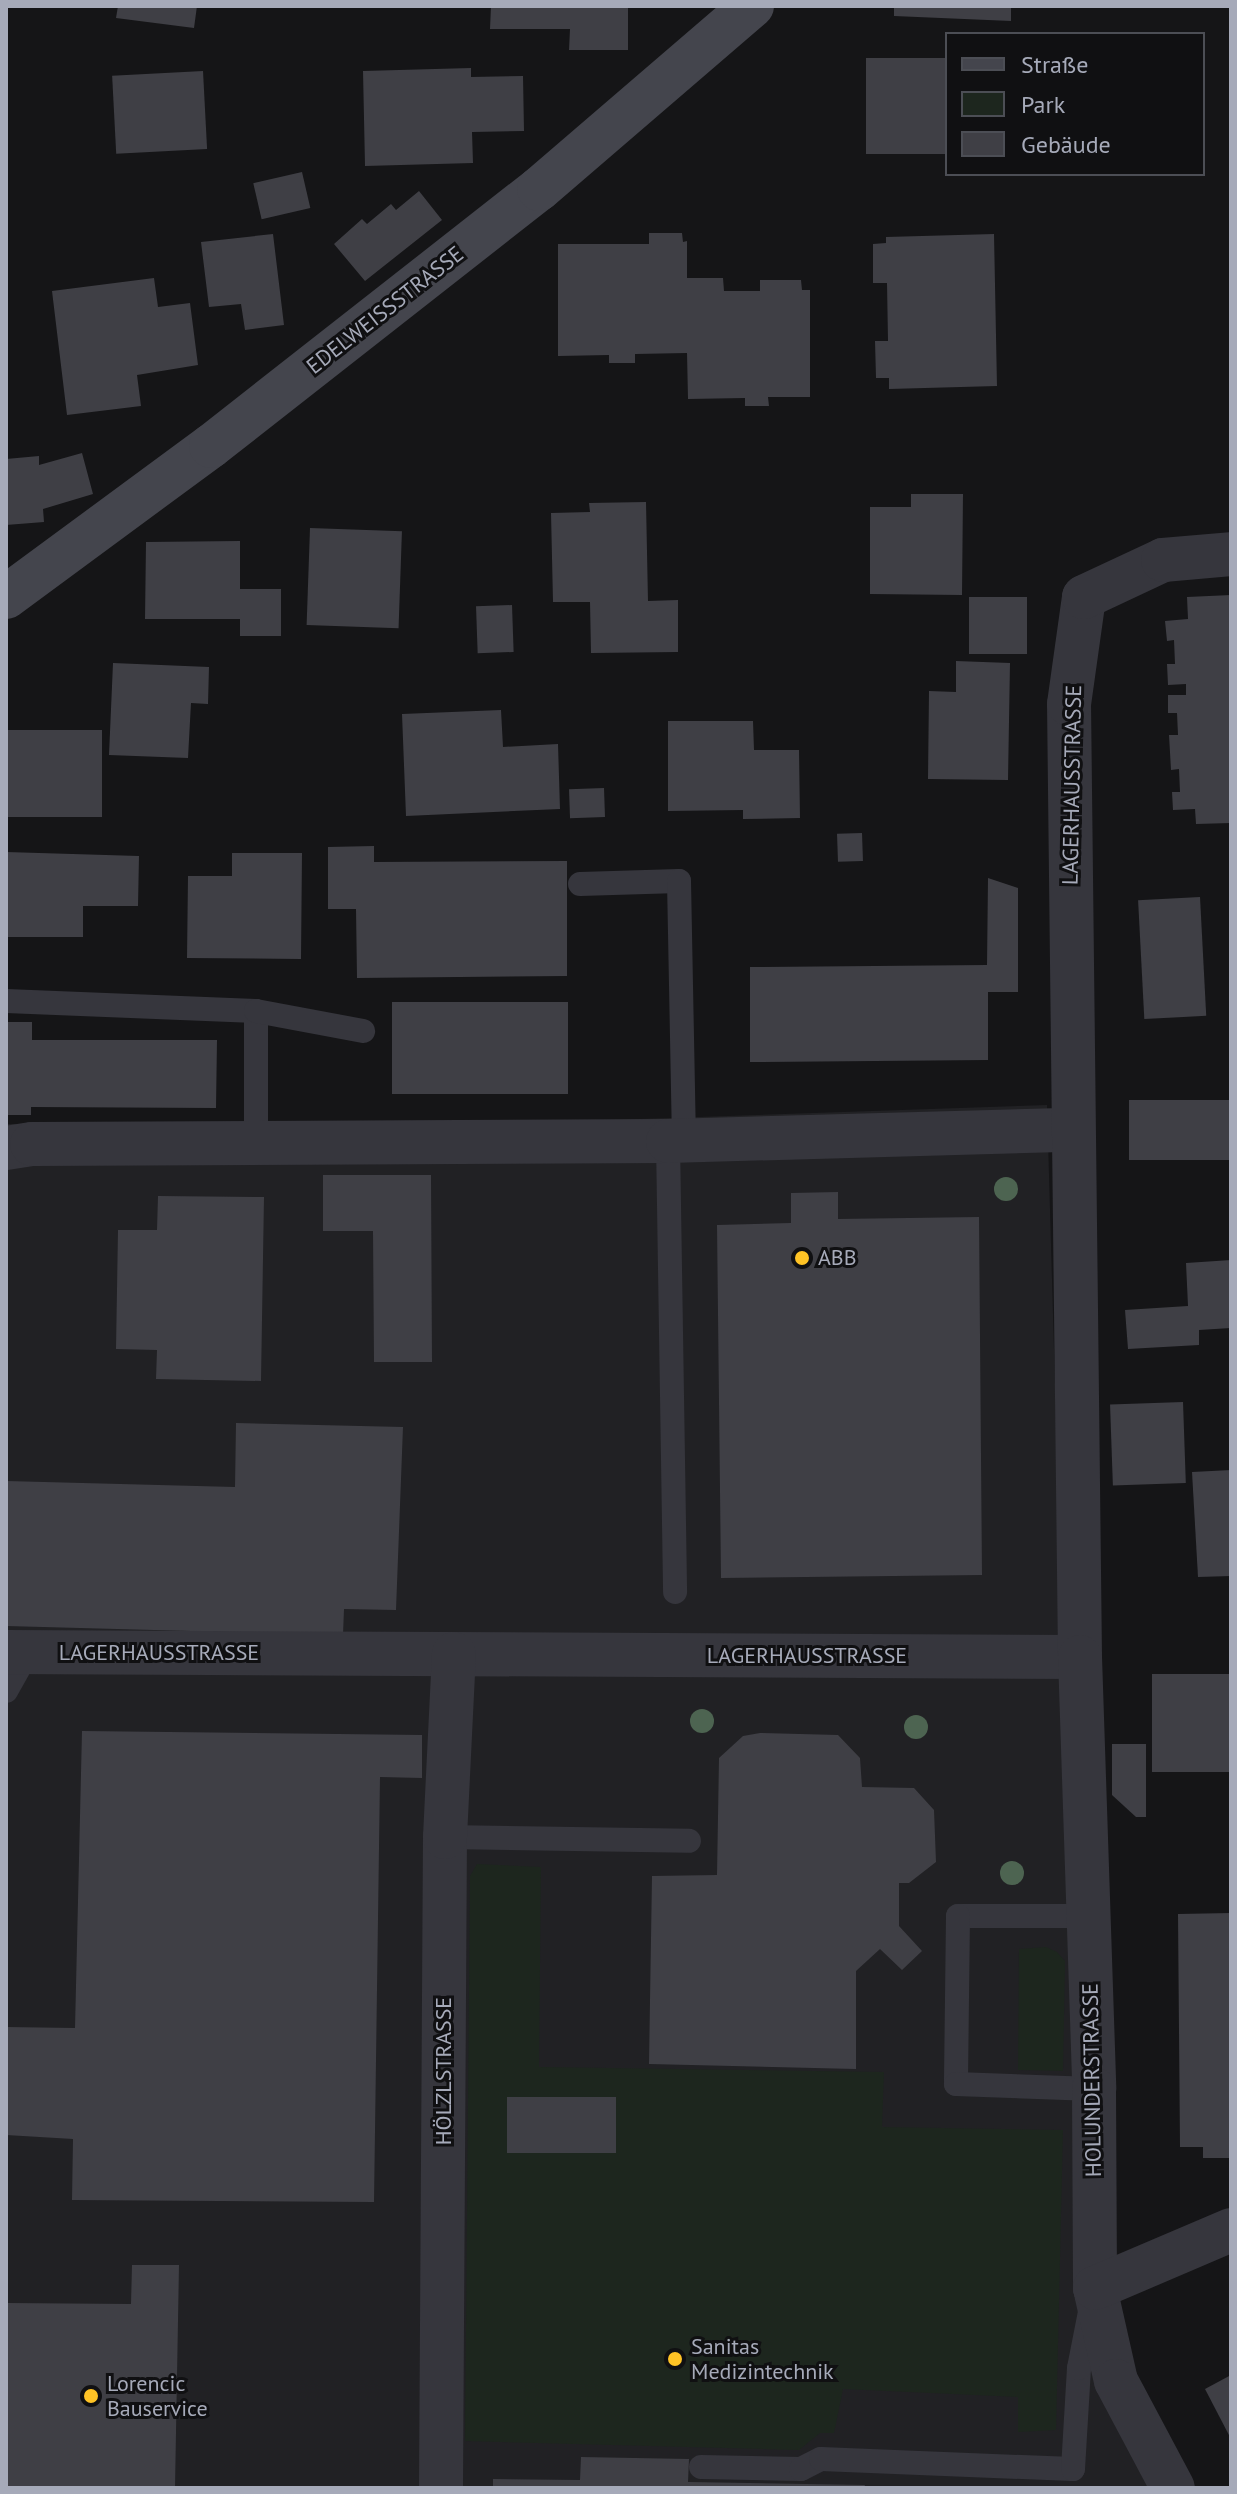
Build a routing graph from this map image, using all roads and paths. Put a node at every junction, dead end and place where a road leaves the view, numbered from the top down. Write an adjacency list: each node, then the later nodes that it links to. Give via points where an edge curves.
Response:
1 (752, 6): 3 (street, EDELWEISSSTRASSE, via 527,199 211,446)
2 (1231, 554): 8 (street, LAGERHAUSSTRASSE, via 1163,560 1084,597 1069,704)
3 (8, 596)
4 (580, 884): 9 (lane, via 679,881)
5 (6, 1001): 6 (lane)
6 (256, 1011): 7 (lane); 10 (lane)
7 (363, 1031)
8 (1071, 1130): 9 (street); 15 (street, LAGERHAUSSTRASSE)
9 (676, 1141): 10 (street); 12 (lane)
10 (256, 1143): 11 (street)
11 (6, 1148)
12 (675, 1592)
13 (17, 1652): 14 (street, LAGERHAUSSTRASSE); 16 (lane)
14 (454, 1654): 15 (street, LAGERHAUSSTRASSE); 17 (street, HÖLZLSTRASSE)
15 (1080, 1657): 19 (street, HOLUNDERSTRASSE)
16 (6, 1691)
17 (445, 1837): 18 (lane); 25 (street, HÖLZLSTRASSE)
18 (689, 1841)
19 (1088, 1916): 20 (street, HOLUNDERSTRASSE); 20 (lane, via 958,1916 956,2084)
20 (1094, 2089): 22 (street, HOLUNDERSTRASSE)
21 (1231, 2230): 22 (street)
22 (1095, 2288): 24 (lane, via 1079,2368); 26 (street, HOLUNDERSTRASSE, via 1116,2381)
23 (701, 2467): 24 (lane, via 801,2469 821,2459)
24 (1076, 2479)
25 (441, 2488)
26 (1173, 2488)

